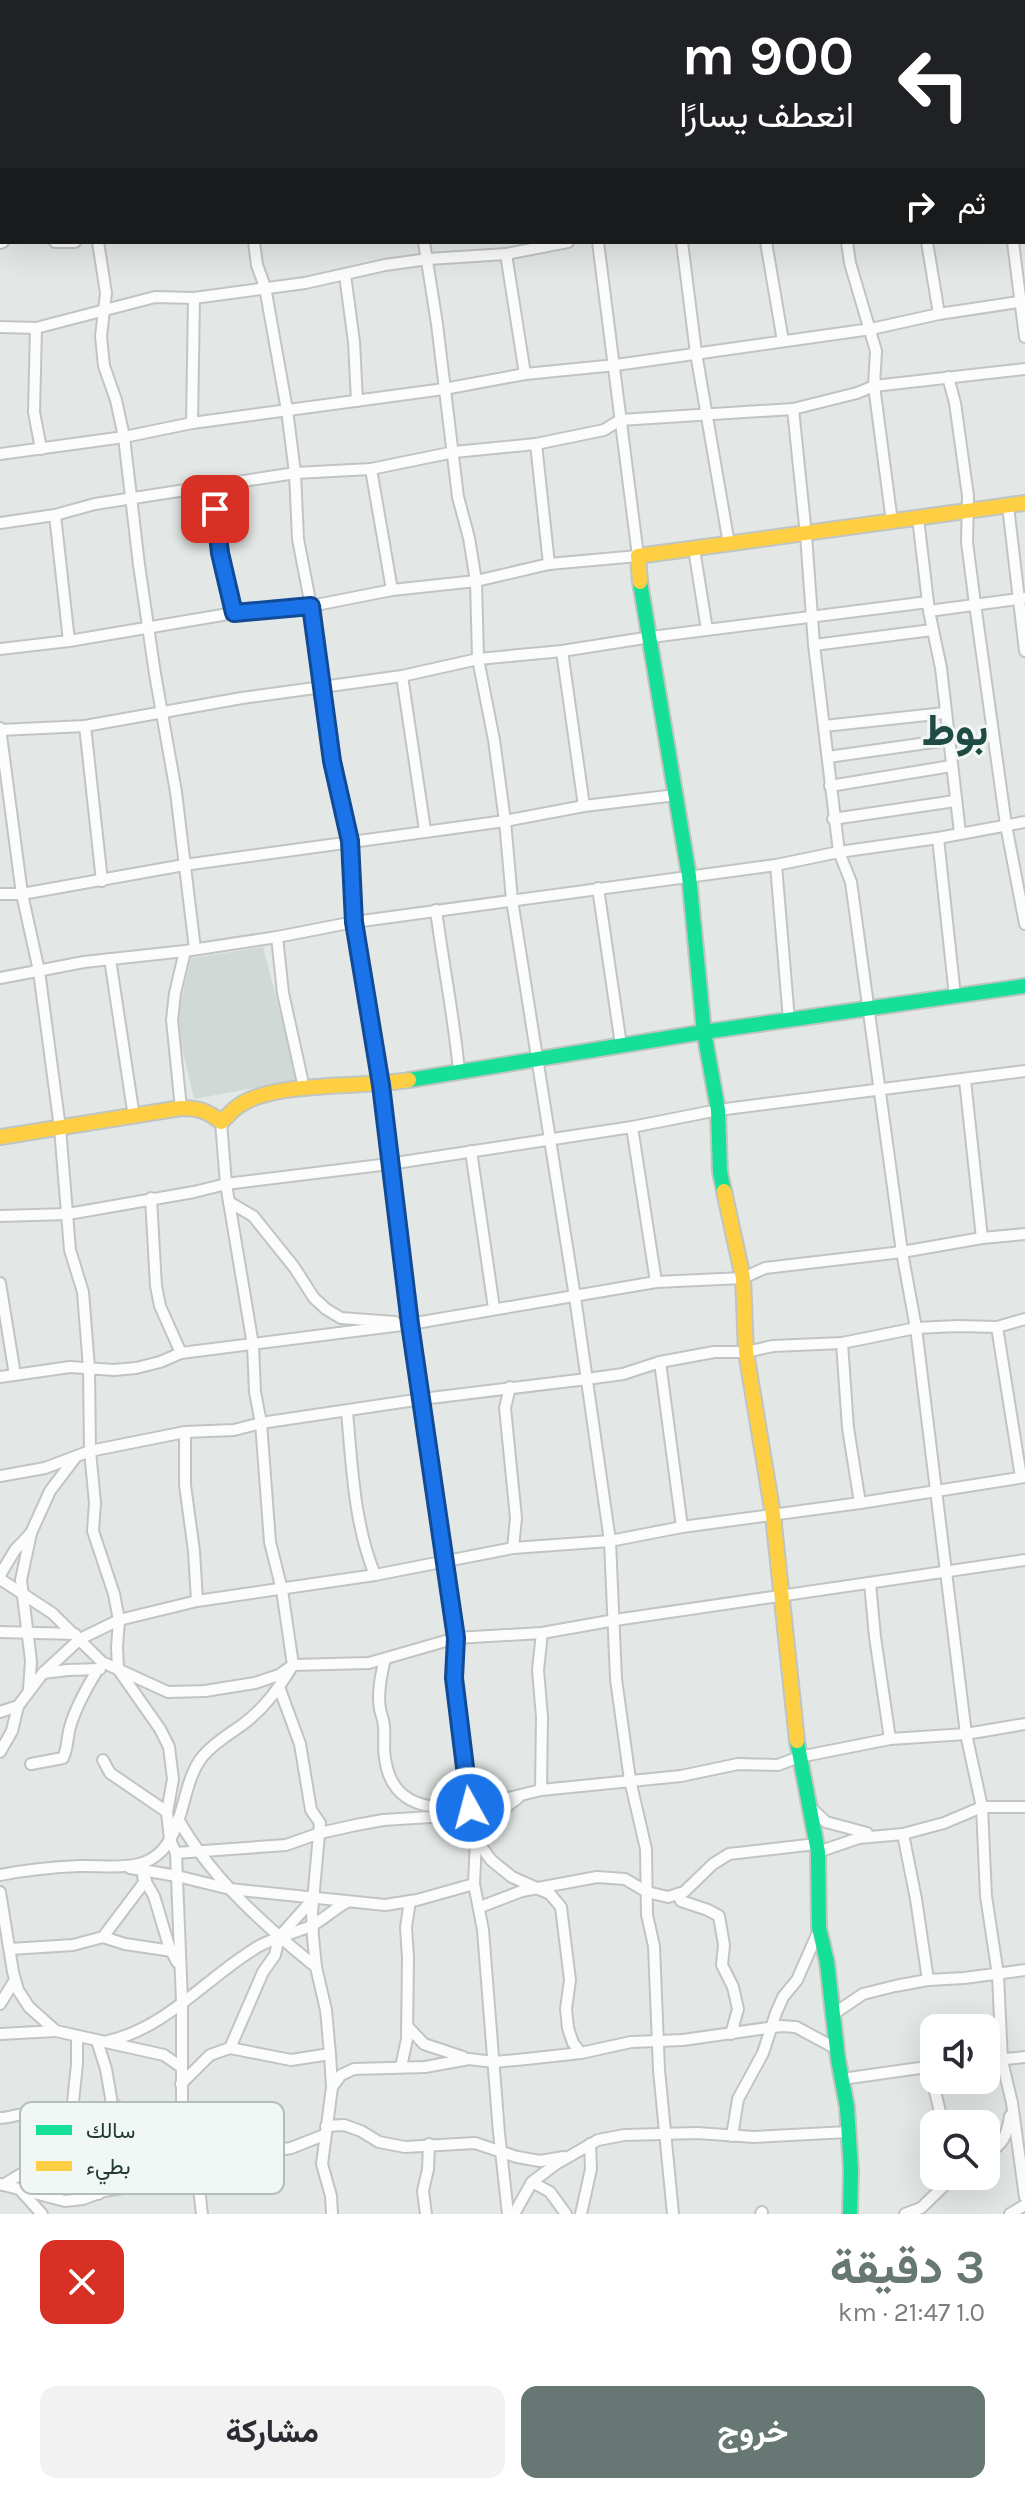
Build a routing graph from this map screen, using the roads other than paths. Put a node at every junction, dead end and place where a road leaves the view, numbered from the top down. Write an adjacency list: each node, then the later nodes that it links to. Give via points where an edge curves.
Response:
1 (98, 244): 17 (street, via 106,293)
2 (254, 244): 14 (street)
3 (424, 244): 12 (street)
4 (558, 244): 11 (street)
5 (598, 244): 25 (street)
6 (682, 244): 24 (street)
7 (766, 244): 23 (street)
8 (847, 244): 21 (street)
9 (927, 244): 18 (street)
10 (1013, 244): 16 (street)
11 (506, 254): 12 (street); 27 (street)
12 (428, 259): 13 (street); 30 (street)
13 (345, 275): 14 (street); 31 (street)
14 (265, 287): 15 (street); 33 (street)
15 (194, 298): 17 (street, via 155,297); 36 (street)
16 (1023, 302): 18 (street); 22 (street)
17 (102, 312): 20 (street); 37 (street, via 104,366)
18 (939, 314): 21 (street)
19 (0, 327): 20 (street)
20 (36, 328): 39 (street, via 34,412)
21 (871, 329): 23 (street); 29 (street)
22 (1025, 337)
23 (783, 341): 24 (street)
24 (696, 353): 25 (street); 34 (street)
25 (616, 365): 27 (street); 35 (street)
26 (1025, 369): 28 (street)
27 (525, 374): 30 (street)
28 (948, 377): 29 (street); 48 (street)
29 (874, 386): 32 (street); 51 (street)
30 (444, 389): 31 (street); 40 (street)
31 (357, 401): 33 (street)
32 (793, 409): 34 (street); 53 (street)
33 (287, 410): 36 (street); 43 (street)
34 (708, 414): 35 (street); 54 (street)
35 (620, 420): 38 (street, via 604,430); 56 (street)
36 (192, 423): 37 (street)
37 (124, 437): 39 (street); 45 (street)
38 (536, 444): 40 (street); 57 (street)
39 (41, 449): 41 (street)
40 (454, 452): 42 (street); 58 (street)
41 (0, 454)
42 (371, 469): 43 (street); 59 (street)
43 (295, 473): 44 (street); 62 (street, via 298,539)
44 (213, 487): 45 (street); 64 (street)
45 (132, 498): 49 (street); 66 (street)
46 (1025, 503): 47 (street)
47 (1008, 506): 48 (street); 60 (street)
48 (968, 511): 50 (street); 61 (street)
49 (55, 515): 52 (street); 70 (street)
50 (918, 518): 51 (street); 63 (street)
51 (892, 522): 53 (street)
52 (0, 523)
53 (806, 535): 54 (street); 65 (street)
54 (729, 544): 55 (street)
55 (694, 549): 56 (street); 67 (street)
56 (638, 556): 57 (street); 69 (street)
57 (549, 564): 58 (street)
58 (476, 581): 59 (street); 75 (street)
59 (392, 590): 62 (street)
60 (1021, 599): 61 (street); 74 (street)
61 (975, 604): 63 (street); 93 (street)
62 (311, 606): 64 (street); 77 (street)
63 (928, 606): 65 (street); 68 (street)
64 (234, 613): 66 (street)
65 (811, 617): 67 (street); 71 (street)
66 (150, 628): 70 (street); 78 (street)
67 (707, 630): 69 (street)
68 (932, 630): 71 (street); 79 (street)
69 (651, 637): 73 (street); 87 (street)
70 (69, 641): 72 (street)
71 (814, 645): 81 (street)
72 (0, 649)
73 (562, 651): 75 (street); 89 (street)
74 (1025, 651)
75 (478, 659): 76 (street); 91 (street)
76 (402, 676): 77 (street); 94 (street)
77 (321, 687): 78 (street); 97 (street)
78 (162, 711): 80 (street); 99 (street)
79 (945, 713): 81 (street); 83 (street)
80 (85, 726): 82 (street); 102 (street)
81 (824, 726): 84 (street)
82 (0, 729): 105 (street)
83 (948, 740): 84 (street); 85 (street)
84 (828, 757): 86 (street)
85 (951, 766): 86 (street); 88 (street)
86 (830, 786): 90 (street)
87 (676, 795): 89 (street); 101 (street)
88 (955, 801): 90 (street); 95 (street)
89 (584, 806): 91 (street)
90 (833, 819): 98 (street)
91 (505, 821): 94 (street); 106 (street)
92 (1025, 822): 93 (street)
93 (1006, 825): 95 (street); 109 (street)
94 (425, 830): 97 (street)
95 (960, 833): 96 (street)
96 (938, 838): 98 (street); 116 (street)
97 (350, 841): 99 (street); 108 (street)
98 (839, 852): 100 (street); 117 (street, via 851,882)
99 (184, 865): 102 (street); 111 (street)
100 (776, 865): 101 (street); 118 (street)
101 (689, 876): 103 (street); 119 (street)
102 (102, 881): 105 (street)
103 (598, 888): 106 (street); 120 (street)
104 (0, 894): 105 (street)
105 (22, 894): 113 (street)
106 (512, 900): 107 (street); 121 (street)
107 (436, 910): 108 (street); 122 (street)
108 (354, 922): 110 (street); 125 (street)
109 (1025, 924)
110 (277, 937): 111 (street); 126 (street)
111 (190, 950): 112 (street); 128 (street, via 172,1020)
112 (110, 959): 113 (street); 130 (street)
113 (39, 971): 114 (street); 133 (street)
114 (0, 978)
115 (1025, 986): 116 (street)
116 (955, 996): 117 (street)
117 (870, 1009): 118 (street); 127 (street)
118 (789, 1020): 119 (street)
119 (704, 1032): 120 (street); 129 (street)
120 (621, 1045): 121 (street)
121 (535, 1058): 122 (street); 135 (street)
122 (459, 1071): 125 (street)
123 (1025, 1071): 124 (street)
124 (965, 1080): 127 (street); 144 (street)
125 (381, 1085): 126 (street); 137 (street)
126 (304, 1088): 131 (street, via 241,1104)
127 (881, 1091): 129 (street); 145 (street)
128 (181, 1108): 130 (street); 131 (street, via 198,1108)
129 (718, 1110): 132 (street); 146 (street, via 720,1172)
130 (134, 1117): 133 (street)
131 (221, 1122): 138 (street)
132 (632, 1127): 135 (street); 147 (street)
133 (60, 1128): 134 (street); 141 (street)
134 (0, 1137)
135 (550, 1138): 136 (street); 149 (street)
136 (471, 1151): 137 (street); 150 (street)
137 (389, 1164): 138 (street); 152 (street)
138 (226, 1184): 139 (street); 140 (street)
139 (151, 1198): 141 (street); 158 (street, via 156,1286)
140 (229, 1202): 152 (street, via 253,1216 326,1309 341,1318); 156 (street)
141 (68, 1214): 142 (street); 160 (street, via 70,1250 83,1292)
142 (0, 1216)
143 (1025, 1234): 144 (street)
144 (982, 1238): 145 (street)
145 (902, 1252): 146 (street, via 765,1268); 154 (street)
146 (743, 1278): 147 (street); 157 (street)
147 (656, 1282): 149 (street)
148 (0, 1283): 161 (street)
149 (575, 1297): 150 (street); 163 (street)
150 (494, 1308): 152 (street)
151 (1025, 1319): 153 (street)
152 (410, 1324): 156 (street); 165 (street)
153 (997, 1327): 154 (street); 172 (street)
154 (916, 1328): 155 (street); 173 (street)
155 (842, 1343): 157 (street); 174 (street)
156 (253, 1345): 158 (street); 167 (street)
157 (746, 1352): 159 (street); 175 (street)
158 (181, 1353): 160 (street, via 136,1368)
159 (660, 1362): 163 (street); 176 (street)
160 (89, 1368): 161 (street); 169 (street)
161 (15, 1375): 162 (street)
162 (0, 1377)
163 (587, 1379): 164 (street); 178 (street)
164 (510, 1387): 165 (street); 179 (street, via 505,1408 516,1518)
165 (422, 1399): 166 (street); 181 (street)
166 (347, 1412): 167 (street); 183 (street, via 361,1530)
167 (261, 1423): 168 (street); 186 (street, via 270,1542)
168 (185, 1432): 169 (street); 189 (street)
169 (90, 1451): 170 (street); 190 (street, via 93,1531)
170 (76, 1456): 171 (street); 177 (street, via 50,1491)
171 (0, 1476)
172 (1023, 1477): 173 (street)
173 (938, 1490): 174 (street); 182 (street)
174 (860, 1503): 175 (street)
175 (773, 1515): 176 (street); 188 (street)
176 (682, 1527): 178 (street)
177 (31, 1533): 184 (street); 187 (street)
178 (610, 1541): 179 (street); 191 (street)
179 (513, 1548): 181 (street)
180 (1025, 1560): 182 (street)
181 (443, 1563): 183 (street); 196 (street)
182 (947, 1573): 185 (street); 207 (street)
183 (375, 1575): 186 (street)
184 (0, 1577): 187 (street)
185 (870, 1583): 188 (street); 208 (street)
186 (282, 1590): 189 (street); 198 (street)
187 (21, 1591): 192 (street); 195 (street)
188 (781, 1596): 191 (street); 210 (street)
189 (197, 1601): 190 (street)
190 (119, 1620): 195 (street); 200 (street)
191 (615, 1620): 194 (street); 213 (street, via 616,1679)
192 (28, 1631): 193 (street); 195 (street); 203 (street)
193 (0, 1632)
194 (542, 1633): 196 (street); 214 (street)
195 (77, 1636): 200 (street, via 102,1662); 201 (street)
196 (456, 1638): 197 (street); 219 (street, via 454,1678)
197 (385, 1659): 198 (street); 219 (street, via 380,1707 390,1778 399,1793 417,1804)
198 (293, 1665): 200 (street, via 255,1683 168,1692); 202 (street)
199 (98, 1669): 200 (street); 201 (street); 212 (street, via 81,1697 63,1758)
200 (118, 1669): 220 (street, via 169,1747 173,1779)
201 (43, 1673): 203 (street)
202 (279, 1687): 221 (street, via 200,1759); 222 (street, via 300,1744)
203 (29, 1689): 204 (street)
204 (18, 1706): 205 (street); 209 (street)
205 (0, 1712)
206 (1025, 1724): 207 (street)
207 (966, 1734): 208 (street); 217 (street)
208 (890, 1739): 210 (street)
209 (0, 1752)
210 (799, 1757): 213 (street, via 778,1765 738,1764); 216 (street)
211 (103, 1760): 220 (street, via 116,1779)
212 (31, 1764)
213 (630, 1780): 214 (street); 238 (street, via 646,1849)
214 (541, 1790): 215 (street)
215 (524, 1794): 219 (street); 225 (street, via 486,1822)
216 (809, 1806): 224 (street, via 826,1822); 227 (street)
217 (982, 1807): 218 (street); 223 (street); 253 (street, via 986,1896)
218 (1025, 1807)
219 (470, 1808): 222 (street); 225 (street)
220 (167, 1812): 226 (street)
221 (178, 1819): 226 (street); 228 (street)
222 (320, 1833): 228 (street, via 286,1845); 240 (street)
223 (903, 1834): 224 (street); 255 (street)
224 (882, 1836): 227 (street)
225 (476, 1839): 234 (street); 235 (street, via 491,1860)
226 (170, 1840): 229 (street); 230 (street, via 152,1860)
227 (817, 1848): 239 (street, via 729,1854); 245 (street)
228 (198, 1850): 229 (street); 236 (street)
229 (176, 1853): 232 (street)
230 (128, 1868): 231 (street, via 82,1866); 232 (street); 233 (street)
231 (0, 1875)
232 (177, 1876): 236 (street); 251 (street)
233 (146, 1880): 246 (street); 249 (street)
234 (474, 1884): 242 (street); 243 (street)
235 (534, 1888): 238 (street, via 597,1877 625,1879); 243 (street); 269 (street, via 550,1894 561,1907 570,1980 568,2028)
236 (230, 1889): 240 (street); 247 (street)
237 (0, 1892): 248 (street)
238 (647, 1892): 239 (street); 266 (street)
239 (678, 1894): 263 (street, via 681,1901 719,1916 722,1965 738,2009)
240 (314, 1898): 241 (street); 244 (street); 247 (street)
241 (349, 1901): 242 (street); 244 (street)
242 (410, 1901): 259 (street)
243 (480, 1907): 274 (street)
244 (313, 1925): 247 (street); 250 (street)
245 (819, 1928): 258 (street); 260 (street)
246 (103, 1937): 248 (street, via 73,1945); 249 (street)
247 (279, 1937): 250 (street); 256 (street); 267 (street)
248 (10, 1949): 254 (street)
249 (172, 1951): 251 (street)
250 (316, 1967): 270 (street)
251 (181, 1969): 256 (street)
252 (1025, 1970): 253 (street)
253 (998, 1975): 255 (street); 273 (street)
254 (15, 1980): 257 (street); 261 (street, via 29,2007)
255 (928, 1980): 258 (street, via 863,1994)
256 (182, 2002): 265 (street, via 130,2036); 275 (street)
257 (0, 2004)
258 (832, 2015): 268 (street)
259 (407, 2026): 272 (street, via 424,2044); 276 (street)
260 (770, 2028): 263 (street); 268 (street, via 796,2027); 290 (street, via 738,2099)
261 (56, 2031): 262 (street); 264 (street)
262 (0, 2034)
263 (731, 2034): 266 (street)
264 (77, 2037): 265 (street); 281 (street)
265 (100, 2042): 275 (street, via 164,2055); 282 (street)
266 (657, 2042): 269 (street); 289 (street)
267 (230, 2048): 270 (street, via 291,2060); 279 (street, via 210,2055)
268 (837, 2049): 278 (street)
269 (581, 2053): 274 (street)
270 (330, 2054): 280 (street)
271 (1025, 2057): 273 (street)
272 (469, 2059): 274 (street); 276 (street)
273 (1002, 2061): 284 (street)
274 (494, 2062): 295 (street)
275 (181, 2067): 279 (street)
276 (401, 2067): 280 (street, via 354,2069)
277 (920, 2069): 278 (street)
278 (842, 2079): 288 (street)
279 (181, 2084): 283 (street)
280 (332, 2087): 287 (street)
281 (72, 2102)
282 (112, 2102)
283 (182, 2102)
284 (1012, 2103): 293 (street); 306 (street)
285 (20, 2115): 286 (street)
286 (0, 2118)
287 (325, 2131): 291 (street, via 344,2125 379,2142); 294 (street); 310 (street, via 322,2164)
288 (848, 2132): 290 (street); 317 (street)
289 (665, 2136): 290 (street); 292 (street, via 624,2135); 316 (street)
290 (732, 2136)
291 (429, 2144): 295 (street, via 475,2143); 311 (street)
292 (590, 2144): 296 (street); 315 (street, via 591,2169)
293 (1000, 2146)
294 (284, 2149)
295 (501, 2152): 296 (street, via 540,2161); 312 (street)
296 (569, 2156): 298 (street)
297 (20, 2174): 299 (street)
298 (532, 2182): 313 (street); 314 (street, via 550,2192)
299 (2, 2185): 301 (street)
300 (938, 2190): 318 (street, via 921,2208)
301 (20, 2191)
302 (23, 2194): 308 (street)
303 (34, 2194): 304 (street, via 65,2201)
304 (98, 2194)
305 (200, 2194): 309 (street)
306 (1025, 2197)
307 (1025, 2205): 319 (street)
308 (42, 2214)
309 (202, 2214)
310 (332, 2214)
311 (426, 2214)
312 (508, 2214)
313 (514, 2214)
314 (566, 2214)
315 (581, 2214)
316 (673, 2214)
317 (850, 2214)
318 (905, 2214)
319 (1010, 2214)

